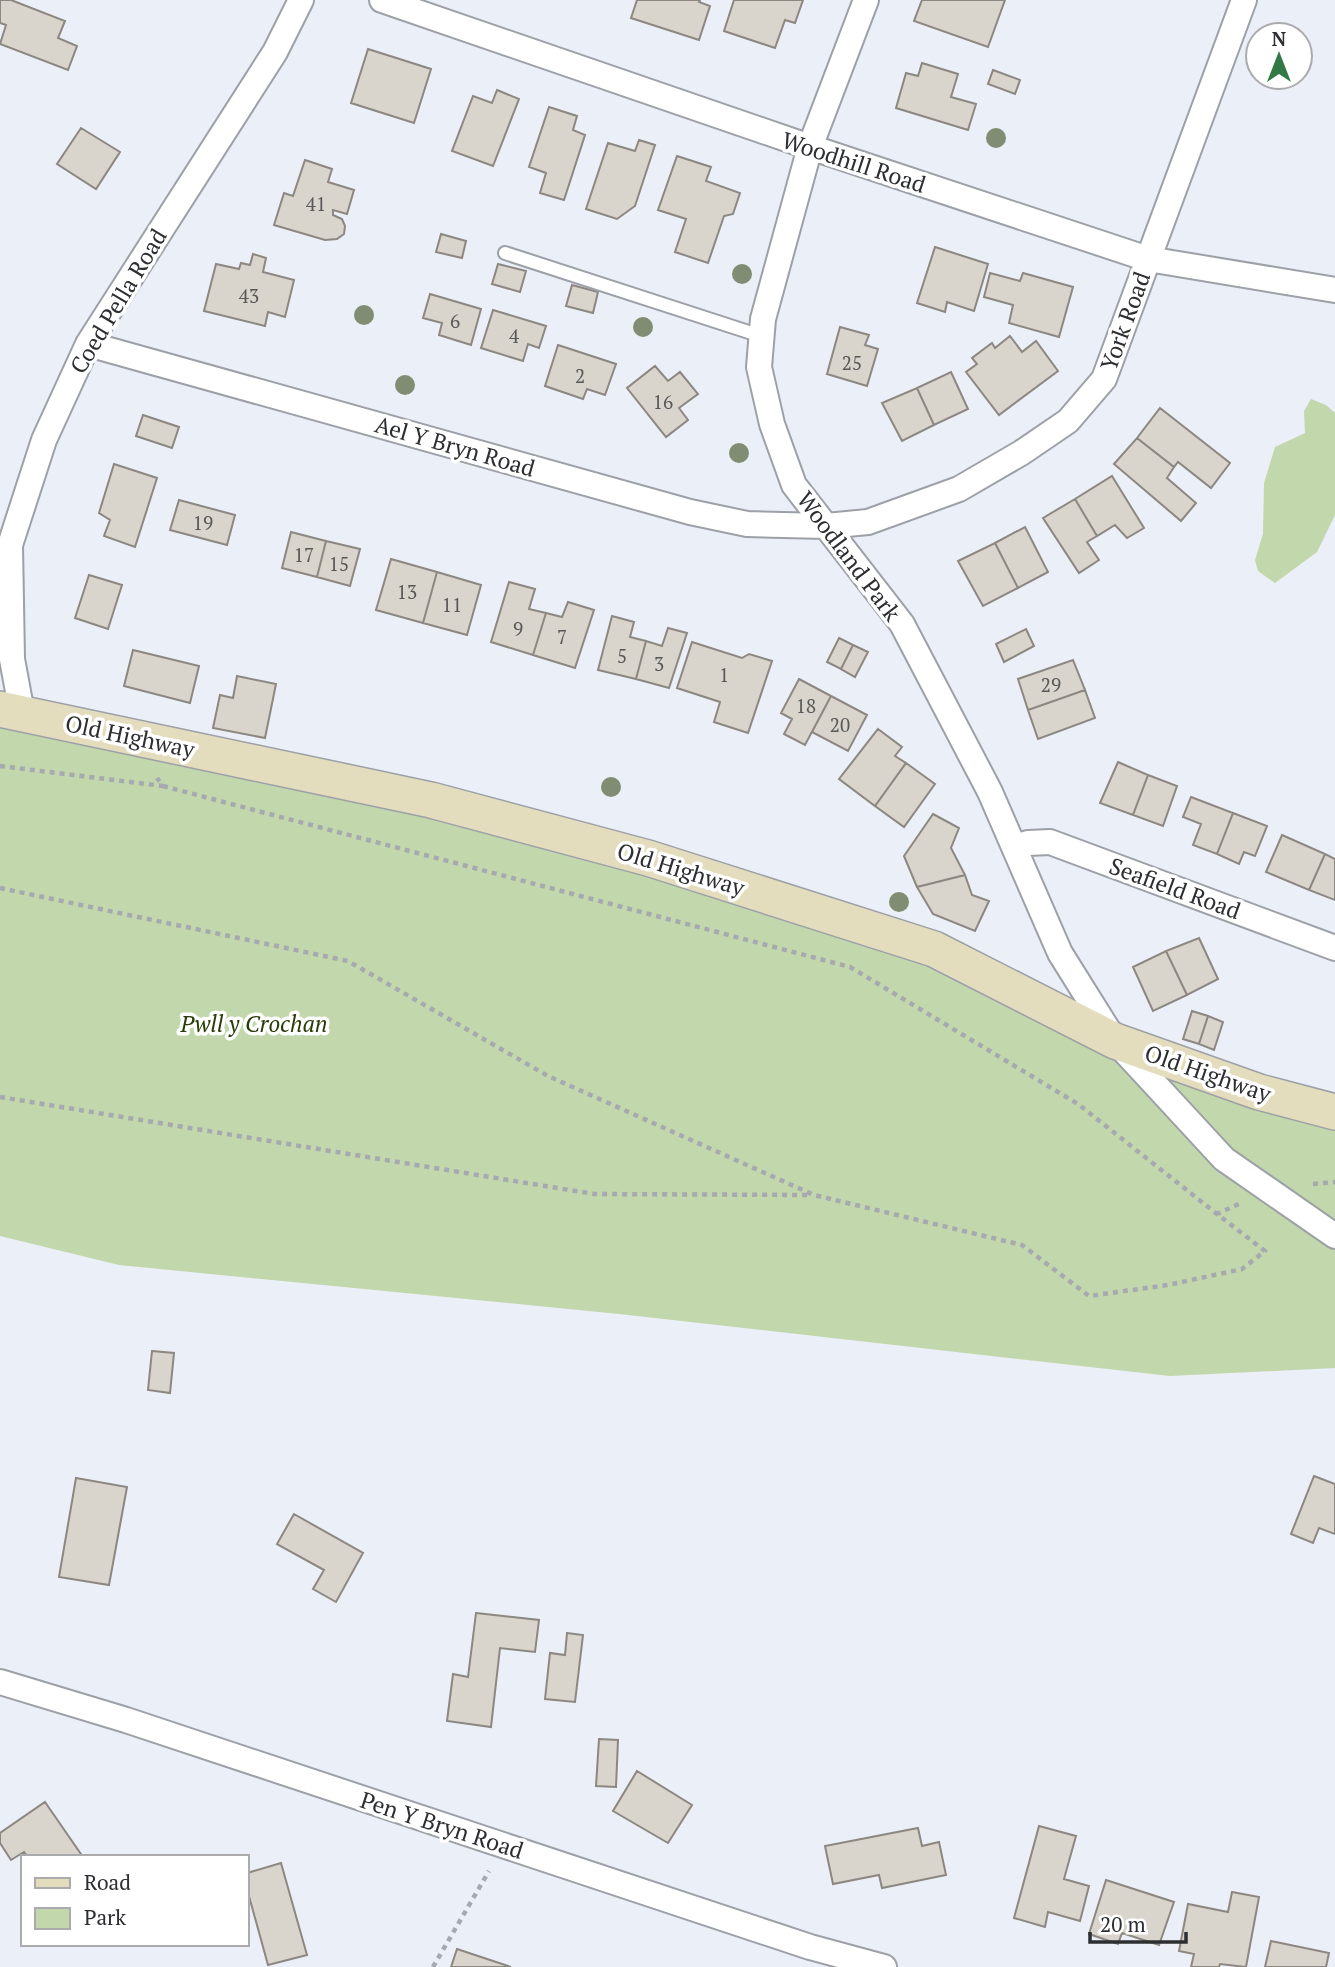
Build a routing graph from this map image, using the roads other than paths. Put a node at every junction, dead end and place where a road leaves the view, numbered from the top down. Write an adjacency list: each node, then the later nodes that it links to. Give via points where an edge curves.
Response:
1 (301, 0): 10 (street, Coed Pella Road, via 275,52)
2 (382, 0): 5 (street, Woodhill Road)
3 (866, 0): 5 (street, Woodland Park)
4 (1244, 0): 7 (street, York Road)
5 (810, 147): 7 (street, Woodhill Road); 9 (street, Woodland Park)
6 (505, 253): 9 (lane)
7 (1148, 259): 8 (street, Woodhill Road); 11 (street, York Road, via 1104,379 1068,421 959,489 867,522)
8 (1335, 290)
9 (761, 336): 11 (street, Woodland Park, via 760,367 772,425 794,485)
10 (88, 344): 11 (street, Ael Y Bryn Road, via 690,512 747,524); 12 (street, Coed Pella Road, via 44,440 9,545)
11 (827, 526): 13 (street, Woodland Park, via 901,624)
12 (11, 711): 15 (street, Old Highway, via 431,800 648,858 934,949)
13 (1014, 847): 14 (street, Seafield Road, via 1050,842); 15 (street, Woodland Park, via 1060,953)
14 (1335, 948)
15 (1115, 1041): 16 (street, Old Highway, via 1259,1092); 17 (street, via 1224,1159)
16 (1335, 1112)
17 (1335, 1236)
18 (0, 1682): 19 (street, Pen Y Bryn Road, via 810,1947)
19 (884, 1967)

